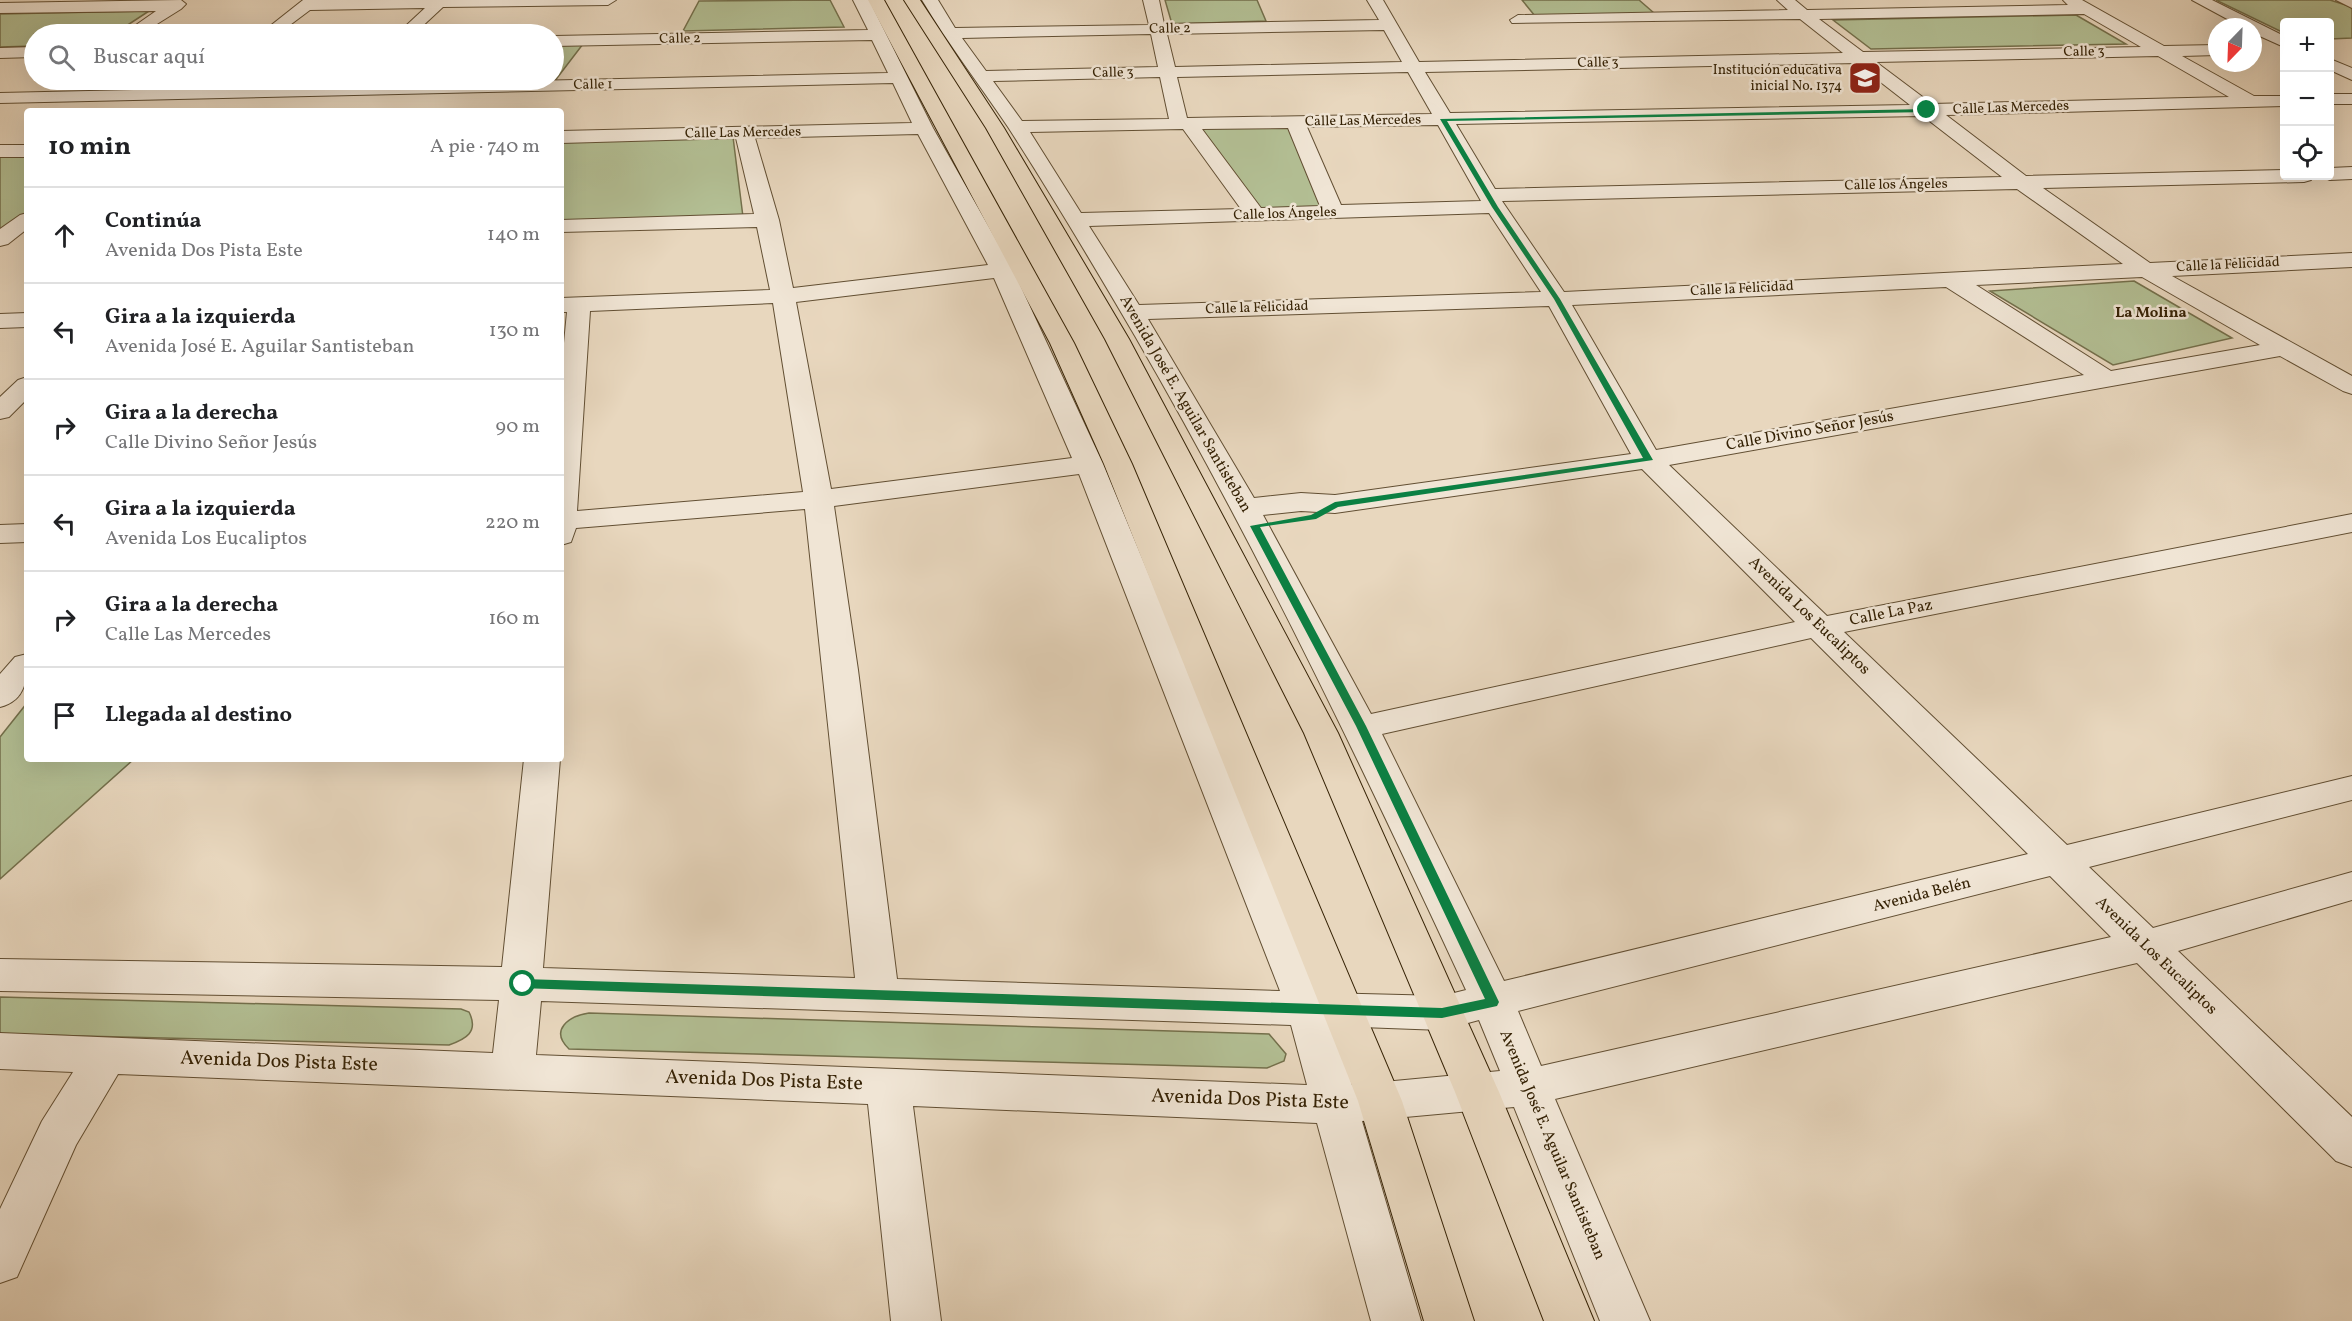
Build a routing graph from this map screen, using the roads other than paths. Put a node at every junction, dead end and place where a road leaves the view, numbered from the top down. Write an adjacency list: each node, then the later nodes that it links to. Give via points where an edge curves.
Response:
1 (608, 0): 15 (street)
2 (861, 0): 29 (street)
3 (876, 0): 122 (main road, via 1062,343 1119,464)
4 (912, 0): 123 (main road, Avenida José E. Aguilar Santisteban, via 995,128 1118,339 1213,520 1321,733)
5 (930, 0): 28 (street, Avenida José E. Aguilar Santisteban)
6 (1151, 0): 27 (street)
7 (1375, 0): 26 (street, Avenida Los Eucaliptos)
8 (1654, 0): 21 (street)
9 (1785, 0): 20 (street)
10 (2071, 0): 19 (street)
11 (2200, 0): 31 (street)
12 (2344, 0): 16 (street)
13 (180, 3): 18 (street); 23 (street)
14 (310, 3): 15 (street); 24 (street)
15 (439, 3): 25 (street)
16 (2352, 3)
17 (1508, 7): 22 (street)
18 (0, 8)
19 (2087, 9): 20 (street); 36 (street)
20 (1806, 16): 21 (street); 39 (street)
21 (1672, 18): 22 (street)
22 (1518, 20): 40 (street)
23 (147, 24)
24 (282, 24)
25 (416, 24)
26 (1389, 25): 27 (street, Calle 2); 42 (street, Avenida Los Eucaliptos)
27 (1158, 29): 28 (street, Calle 2); 43 (street)
28 (950, 33): 45 (street, Avenida José E. Aguilar Santisteban)
29 (878, 35): 30 (street, Calle 2); 46 (street)
30 (601, 40): 32 (street, Calle 2); 48 (street)
31 (2280, 40)
32 (564, 41)
33 (2280, 48): 34 (street)
34 (2264, 49)
35 (2208, 50): 36 (street, Calle 3)
36 (2161, 51): 39 (street, Calle 3); 58 (street)
37 (24, 52): 38 (street)
38 (0, 53)
39 (1859, 57): 40 (street, Calle 3); 61 (street)
40 (1554, 64): 42 (street, Calle 3)
41 (2334, 66): 44 (street)
42 (1413, 67): 43 (street, Calle 3); 62 (street, Avenida Los Eucaliptos)
43 (1167, 72): 45 (street, Calle 3); 64 (street)
44 (2352, 75)
45 (980, 76): 65 (street, Avenida José E. Aguilar Santisteban)
46 (898, 78): 48 (street, Calle 1); 66 (street)
47 (564, 86): 48 (street, Calle 1)
48 (567, 86)
49 (195, 90): 53 (street)
50 (259, 90): 53 (street, Calle 1)
51 (341, 90): 60 (street)
52 (495, 90): 59 (street)
53 (189, 94): 54 (street, Calle 1)
54 (0, 98)
55 (2334, 99): 56 (street)
56 (2352, 99)
57 (2280, 101): 58 (street, Calle Las Mercedes)
58 (2251, 102): 61 (street, Calle Las Mercedes)
59 (484, 103)
60 (322, 108)
61 (1927, 110): 62 (street, Calle Las Mercedes); 74 (street)
62 (1443, 119): 63 (street, Calle Las Mercedes); 75 (street, Avenida Los Eucaliptos)
63 (1295, 122): 64 (street, Calle Las Mercedes); 76 (street)
64 (1183, 124): 65 (street, Calle Las Mercedes); 77 (street)
65 (1017, 127): 79 (street, Avenida José E. Aguilar Santisteban)
66 (924, 128): 67 (street, Calle Las Mercedes); 85 (street)
67 (744, 133): 68 (street, Calle Las Mercedes); 78 (street)
68 (564, 137)
69 (0, 151): 70 (street)
70 (24, 151)
71 (2352, 173): 72 (street)
72 (2334, 174)
73 (2280, 177): 74 (street, Calle los Ángeles)
74 (2021, 182): 75 (street, Calle los Ángeles); 84 (street)
75 (1491, 201): 76 (street, Calle los Ángeles); 88 (street, Avenida Los Eucaliptos)
76 (1333, 212): 77 (street, Calle los Ángeles)
77 (1256, 215): 79 (street, Calle los Ángeles)
78 (768, 220): 81 (street); 87 (street)
79 (1075, 220): 90 (street, Avenida José E. Aguilar Santisteban)
80 (24, 221): 82 (street)
81 (564, 226)
82 (0, 239)
83 (2352, 260): 84 (street, Calle la Felicidad)
84 (2144, 269): 86 (street, Calle la Felicidad); 93 (street)
85 (1002, 270): 87 (street); 102 (street)
86 (1950, 279): 88 (street, Calle la Felicidad); 94 (street)
87 (784, 296): 89 (street); 103 (street)
88 (1557, 299): 90 (street, Calle la Felicidad); 101 (street, Avenida Los Eucaliptos)
89 (570, 305): 97 (street)
90 (1132, 312): 104 (street, Avenida José E. Aguilar Santisteban)
91 (24, 320): 92 (street)
92 (0, 321)
93 (2283, 348): 94 (street, Calle Divino Señor Jesús); 95 (street)
94 (2107, 379): 101 (street, Calle Divino Señor Jesús)
95 (2352, 386)
96 (24, 389): 98 (street)
97 (566, 399): 100 (street)
98 (0, 413): 99 (street)
99 (24, 414)
100 (564, 450)
101 (1648, 460): 104 (street, Calle Divino Señor Jesús, via 1335,504 1313,518); 109 (street, Avenida Los Eucaliptos)
102 (1089, 464): 103 (street); 122 (street)
103 (820, 499): 106 (street); 120 (street)
104 (1250, 517): 112 (street, Avenida José E. Aguilar Santisteban)
105 (2352, 524): 109 (street, Calle La Paz)
106 (564, 526)
107 (24, 533): 108 (street)
108 (0, 534)
109 (1819, 627): 112 (street, Calle La Paz); 115 (street, Avenida Los Eucaliptos)
110 (24, 667): 111 (street)
111 (0, 696)
112 (1361, 726): 121 (street, Avenida José E. Aguilar Santisteban)
113 (542, 762): 119 (street)
114 (2352, 788): 115 (street, Avenida Belén)
115 (2059, 861): 117 (street, Avenida Los Eucaliptos); 121 (street, Avenida Belén)
116 (2352, 886): 117 (street)
117 (2146, 945): 128 (street); 132 (street, Avenida Los Eucaliptos)
118 (0, 975): 119 (street)
119 (523, 984): 120 (street); 126 (street)
120 (878, 995): 122 (street)
121 (1493, 1002): 123 (street); 128 (street, Avenida José E. Aguilar Santisteban)
122 (1327, 1010): 123 (street); 130 (main road); 131 (street)
123 (1442, 1013): 129 (main road, Avenida José E. Aguilar Santisteban)
124 (0, 1051): 125 (street, Avenida Dos Pista Este)
125 (106, 1056): 126 (street, Avenida Dos Pista Este); 133 (street, via 58,1135)
126 (513, 1070): 127 (street, Avenida Dos Pista Este)
127 (888, 1086): 131 (street, Avenida Dos Pista Este); 134 (street)
128 (1528, 1087): 129 (street, Avenida Dos Pista Este); 138 (street, Avenida José E. Aguilar Santisteban)
129 (1477, 1092): 130 (street, Avenida Dos Pista Este); 137 (main road, Avenida José E. Aguilar Santisteban)
130 (1380, 1101): 131 (street, Avenida Dos Pista Este); 136 (main road)
131 (1335, 1105): 135 (street)
132 (2352, 1147)
133 (0, 1261)
134 (916, 1321)
135 (1396, 1321)
136 (1449, 1321)
137 (1569, 1321)
138 (1625, 1321)

